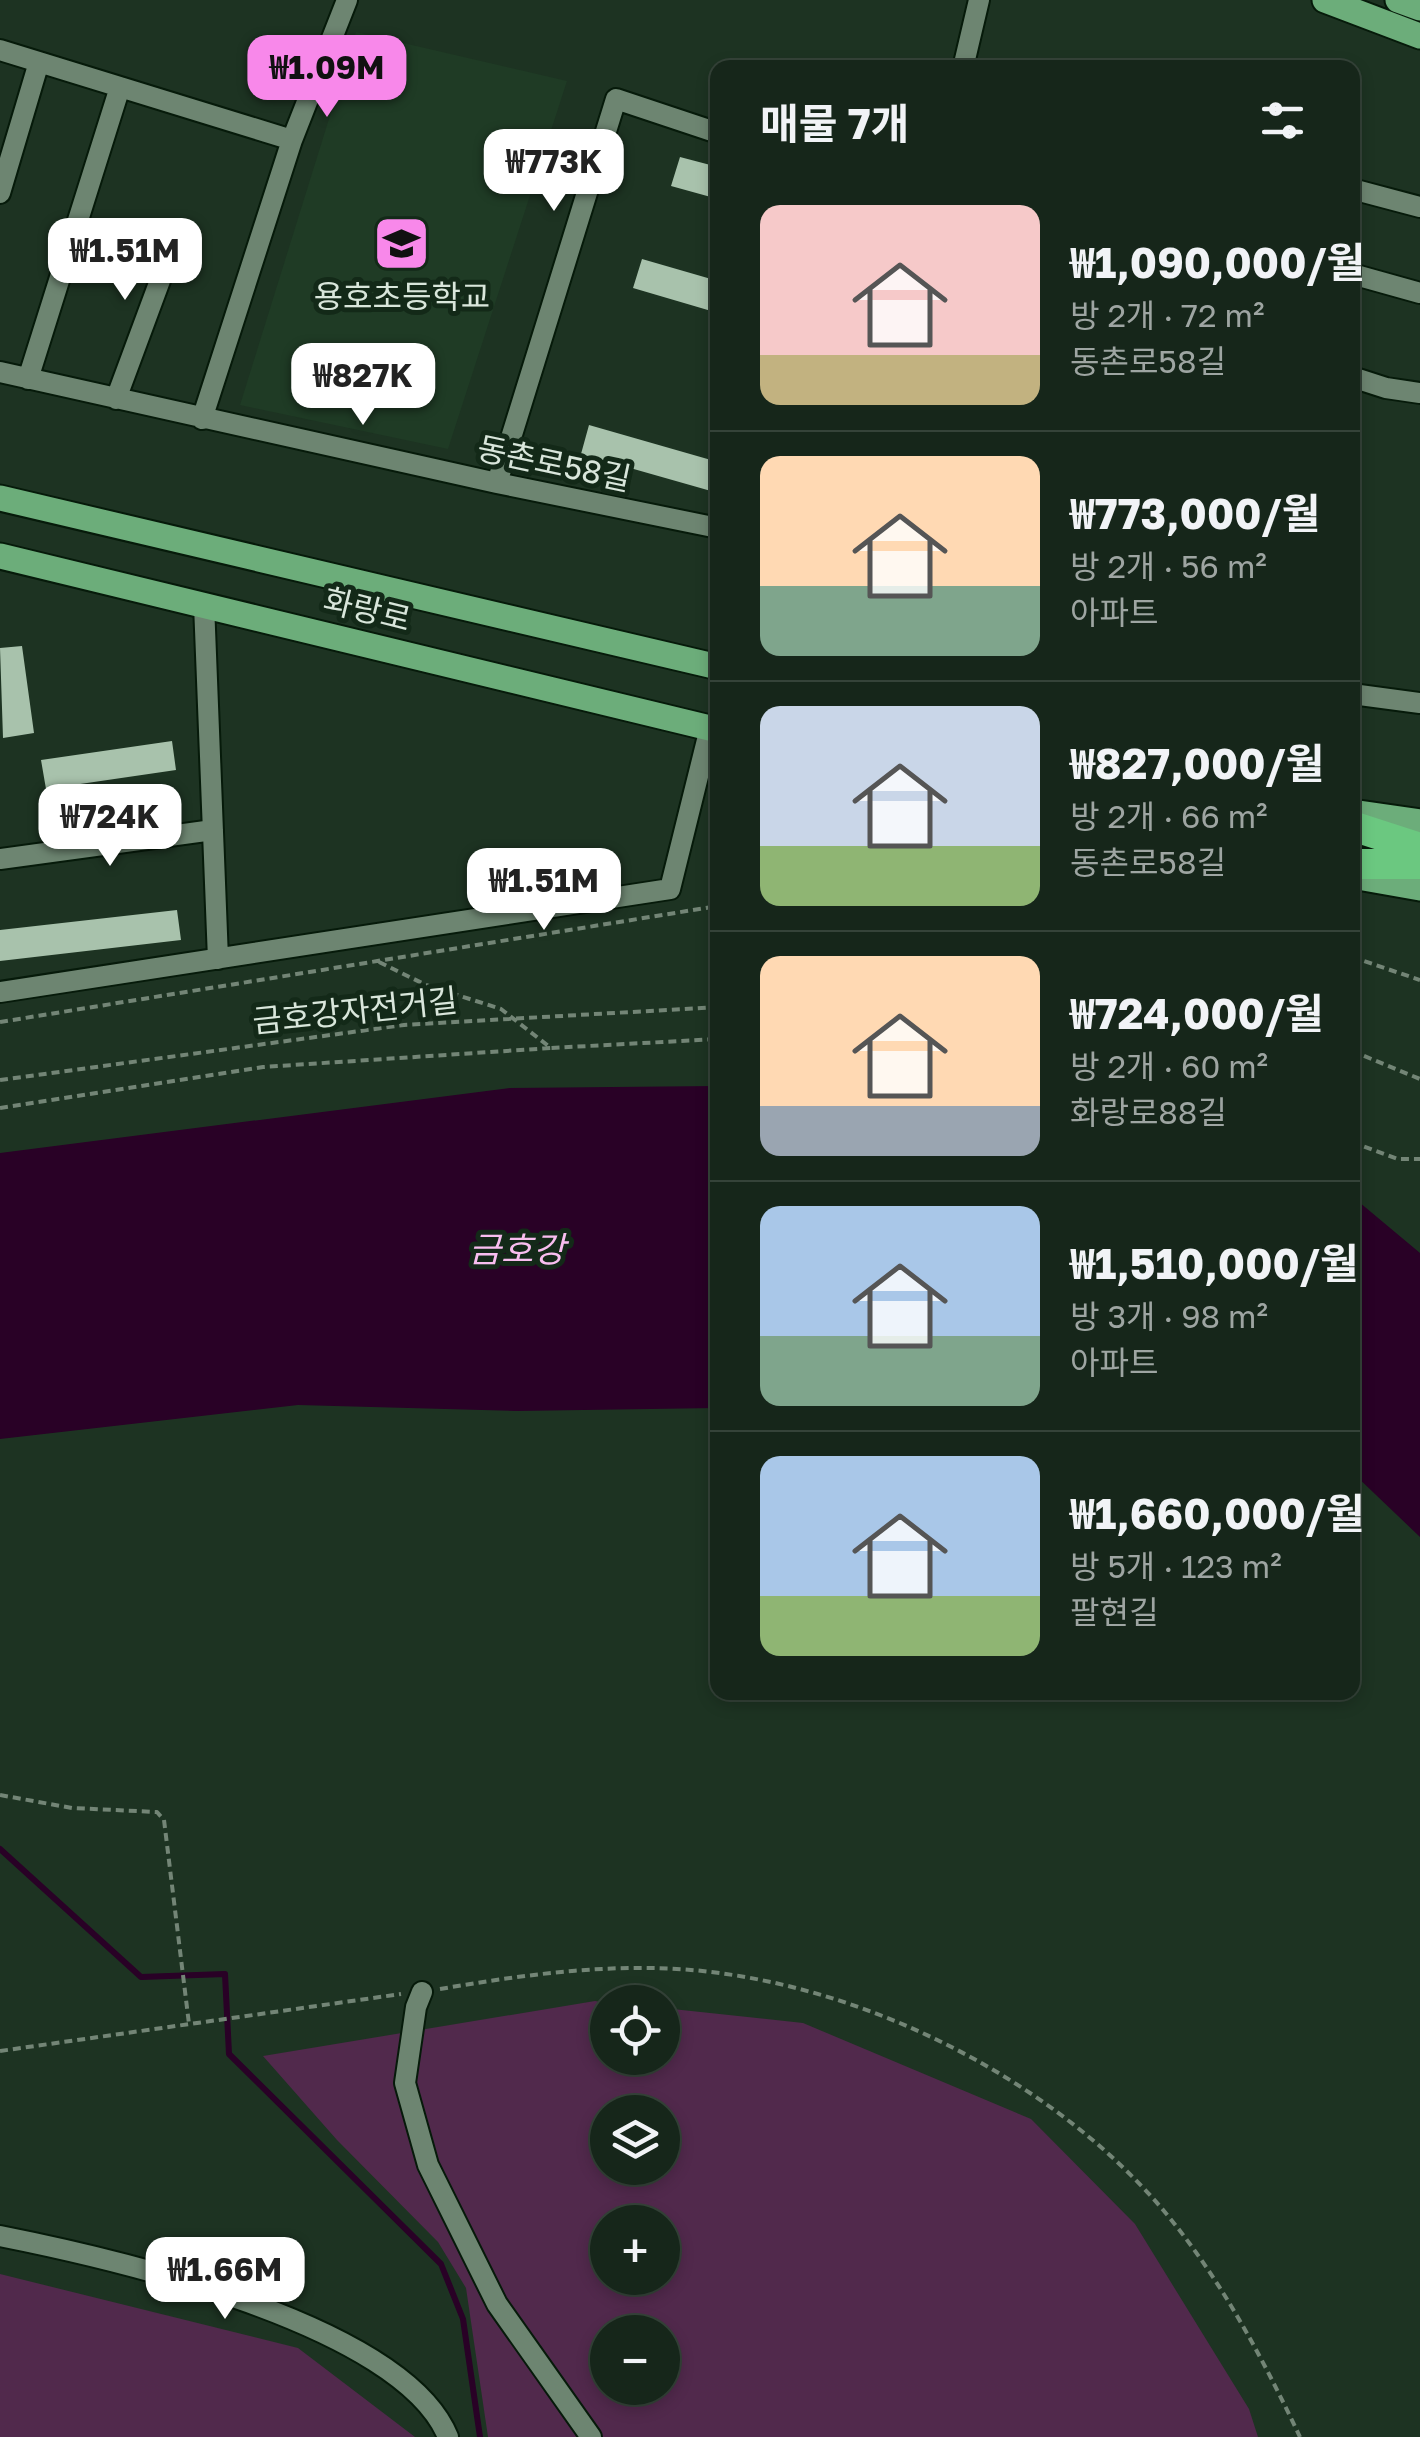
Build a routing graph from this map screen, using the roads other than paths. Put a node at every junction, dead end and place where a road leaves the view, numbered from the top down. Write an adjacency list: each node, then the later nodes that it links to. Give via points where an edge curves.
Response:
1 (347, 0): 12 (street)
2 (978, 0): 8 (street)
3 (1325, 0): 6 (main road)
4 (1398, 0): 5 (main road)
5 (1420, 8)
6 (1420, 36)
7 (0, 50): 9 (street)
8 (965, 60)
9 (39, 62): 10 (street); 14 (street)
10 (120, 87): 12 (street); 16 (street)
11 (710, 130): 25 (street, via 616,100)
12 (292, 140): 24 (street)
13 (1360, 191): 15 (street)
14 (0, 193)
15 (1420, 206)
16 (74, 236): 20 (street); 23 (street, via 165,267)
17 (1360, 276): 18 (street)
18 (1420, 292)
19 (0, 372): 20 (street, 동촌로58길)
20 (28, 379): 23 (street, 동촌로58길)
21 (1360, 379): 22 (street)
22 (1420, 393)
23 (116, 399): 24 (street, 동촌로58길)
24 (202, 419): 25 (street, 동촌로58길)
25 (496, 483): 27 (street, 동촌로58길)
26 (0, 498): 30 (main road, 화랑로)
27 (710, 526)
28 (0, 556): 29 (main road, 화랑로)
29 (204, 604): 33 (main road, 화랑로); 38 (street)
30 (710, 666)
31 (1360, 695): 32 (street)
32 (1420, 703)
33 (710, 728)
34 (710, 743): 45 (street, via 670,888)
35 (1360, 813): 36 (main road)
36 (1420, 822)
37 (1360, 829): 39 (highway)
38 (213, 830): 40 (street); 45 (street)
39 (1420, 848)
40 (0, 859)
41 (1360, 864): 42 (highway)
42 (1420, 864)
43 (1360, 877): 44 (main road)
44 (1420, 888)
45 (218, 959): 46 (street)
46 (0, 992)
47 (422, 1992): 50 (street, via 405,2083 428,2165 496,2304)
48 (0, 2236): 49 (street, via 77,2252 305,2322 414,2391)
49 (448, 2437)
50 (590, 2437)

